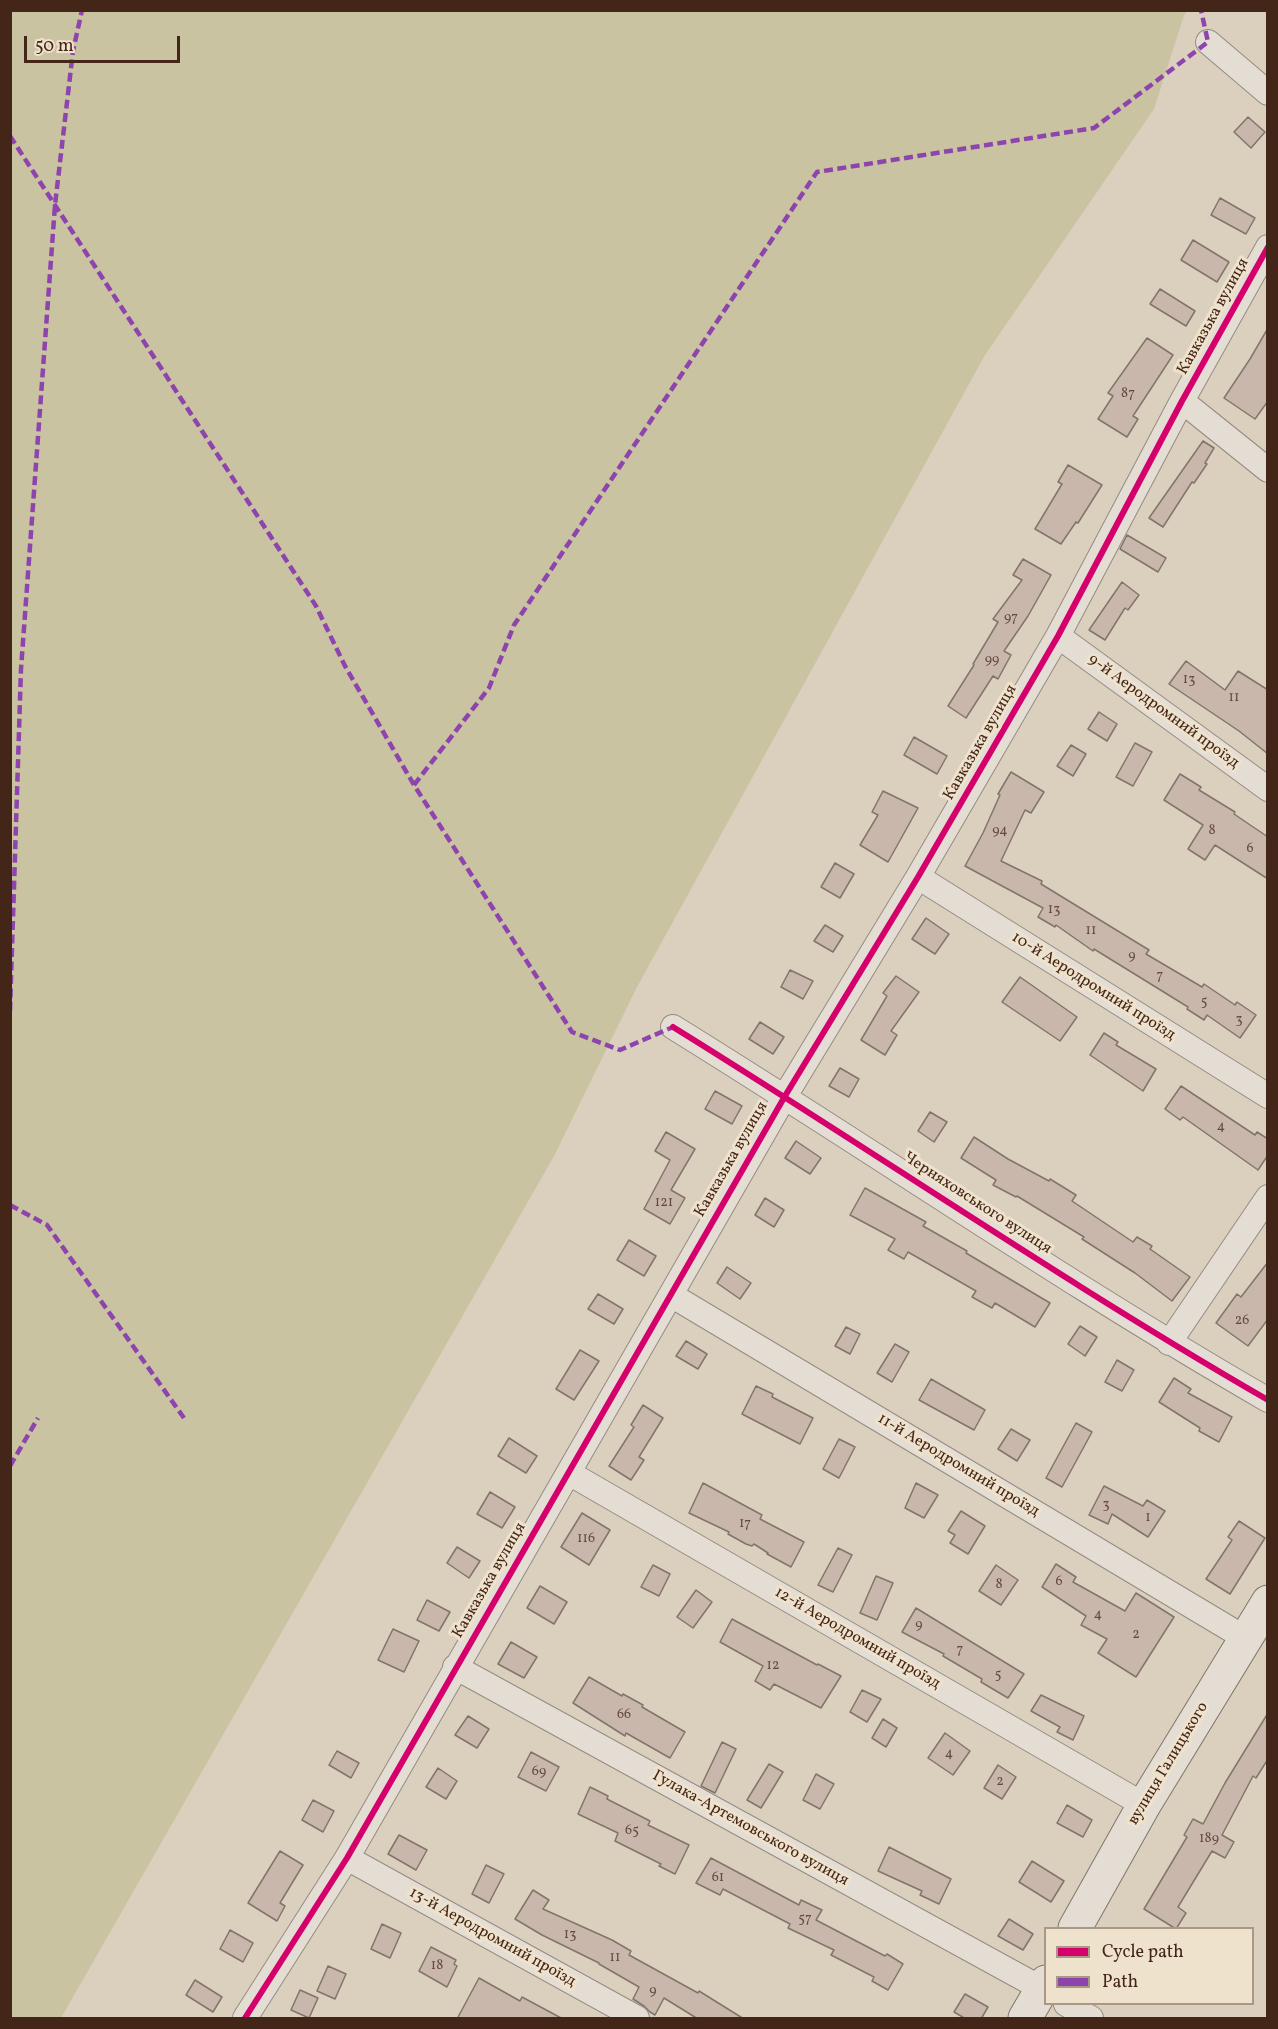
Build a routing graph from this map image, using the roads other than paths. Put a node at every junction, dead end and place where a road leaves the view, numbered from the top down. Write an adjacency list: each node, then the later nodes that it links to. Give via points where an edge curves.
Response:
1 (1208, 42): 2 (street)
2 (1268, 93)
3 (1268, 247): 4 (street, Кавказька вулиця)
4 (1182, 401): 5 (street); 6 (street, Кавказька вулиця)
5 (1268, 470)
6 (1058, 636): 7 (street, 9-й Аеродромний проїзд); 8 (street, Кавказька вулиця)
7 (1268, 789)
8 (918, 877): 10 (street, Кавказька вулиця); 11 (street, 10-й Аеродромний проїзд)
9 (673, 1027): 10 (street, Черняховського вулиця)
10 (785, 1096): 13 (street, Кавказька вулиця); 14 (street, Черняховського вулиця)
11 (1268, 1096)
12 (1268, 1197): 14 (street)
13 (671, 1295): 16 (street, Кавказька вулиця); 18 (street, 11-й Аеродромний проїзд)
14 (1169, 1343): 15 (street, Черняховського вулиця)
15 (1268, 1400)
16 (569, 1473): 19 (street, Кавказька вулиця); 20 (street, 12-й Аеродромний проїзд)
17 (1268, 1602): 18 (street, вулиця Галицького)
18 (1245, 1638): 20 (street, вулиця Галицького)
19 (455, 1667): 21 (street, Кавказька вулиця); 23 (street, Гулака-Артемовського вулиця)
20 (1144, 1805): 22 (street, вулиця Галицького)
21 (347, 1858): 26 (street, Кавказька вулиця); 27 (street, 13-й Аеродромний проїзд)
22 (1076, 1927)
23 (1044, 1988)
24 (1044, 1998): 28 (street)
25 (1070, 2005): 29 (street, Гулака-Артемовського вулиця)
26 (245, 2019)
27 (637, 2019)
28 (1025, 2019)
29 (1091, 2019)

